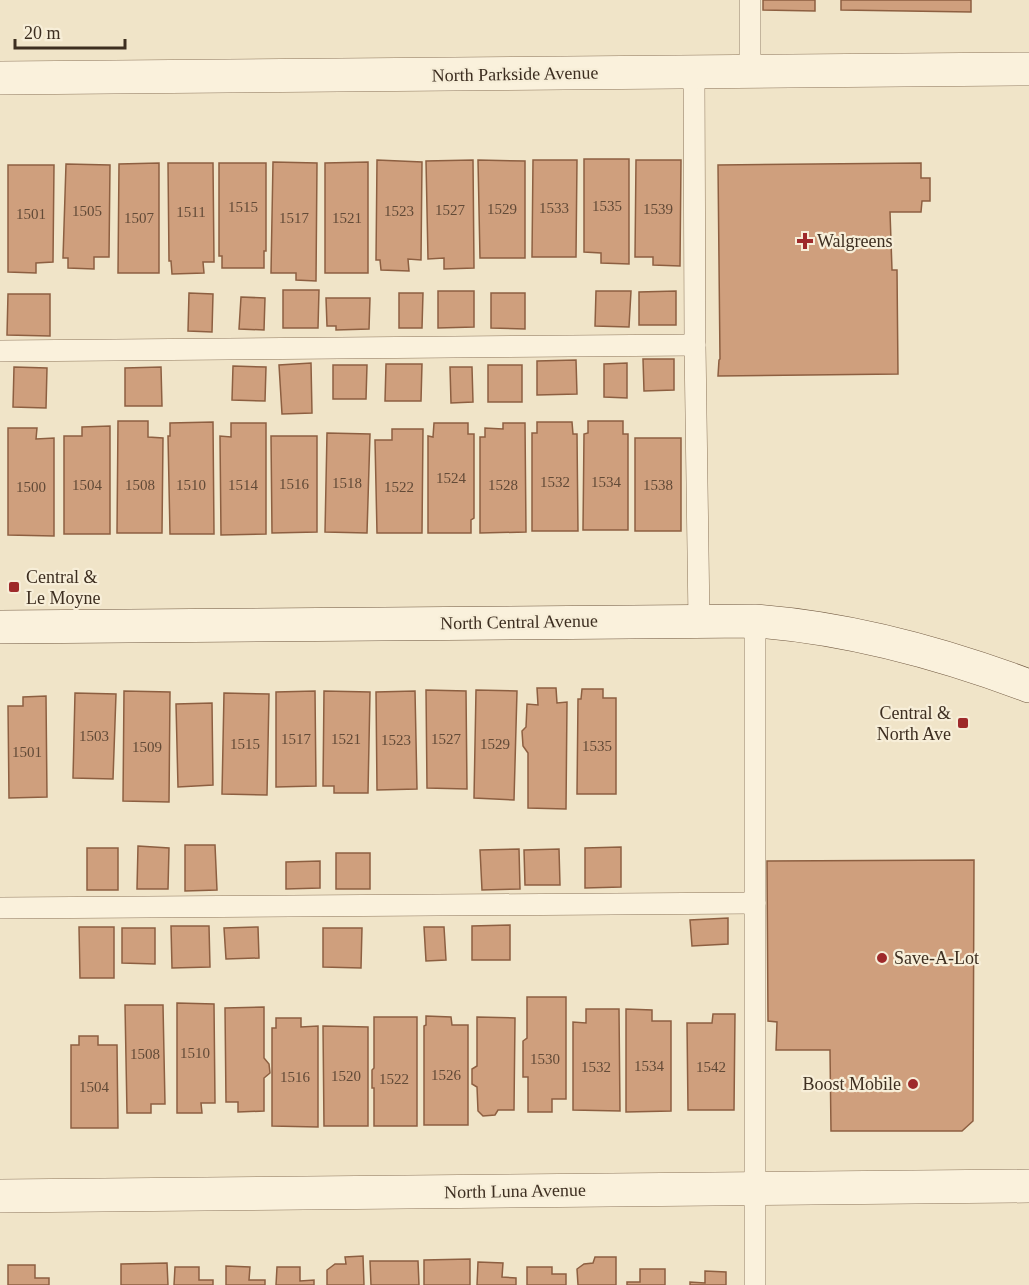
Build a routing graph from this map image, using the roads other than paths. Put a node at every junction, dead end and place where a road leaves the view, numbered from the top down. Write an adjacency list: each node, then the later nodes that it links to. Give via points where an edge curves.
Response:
1 (750, 0): 4 (lane)
2 (1029, 69): 4 (street, North Parkside Avenue)
3 (694, 72): 4 (street, North Parkside Avenue); 5 (street, North Parkside Avenue); 6 (lane)
4 (750, 72)
5 (0, 78)
6 (695, 345): 7 (lane); 8 (lane)
7 (0, 351)
8 (699, 620): 9 (street, North Central Avenue); 10 (street, North Central Avenue)
9 (756, 621): 11 (street, North Central Avenue, via 891,642); 12 (lane)
10 (0, 627)
11 (1029, 686)
12 (755, 903): 13 (lane); 15 (lane)
13 (0, 908)
14 (1029, 1186): 15 (street, North Luna Avenue)
15 (755, 1189): 16 (street, North Luna Avenue); 17 (lane)
16 (0, 1196)
17 (754, 1285)

